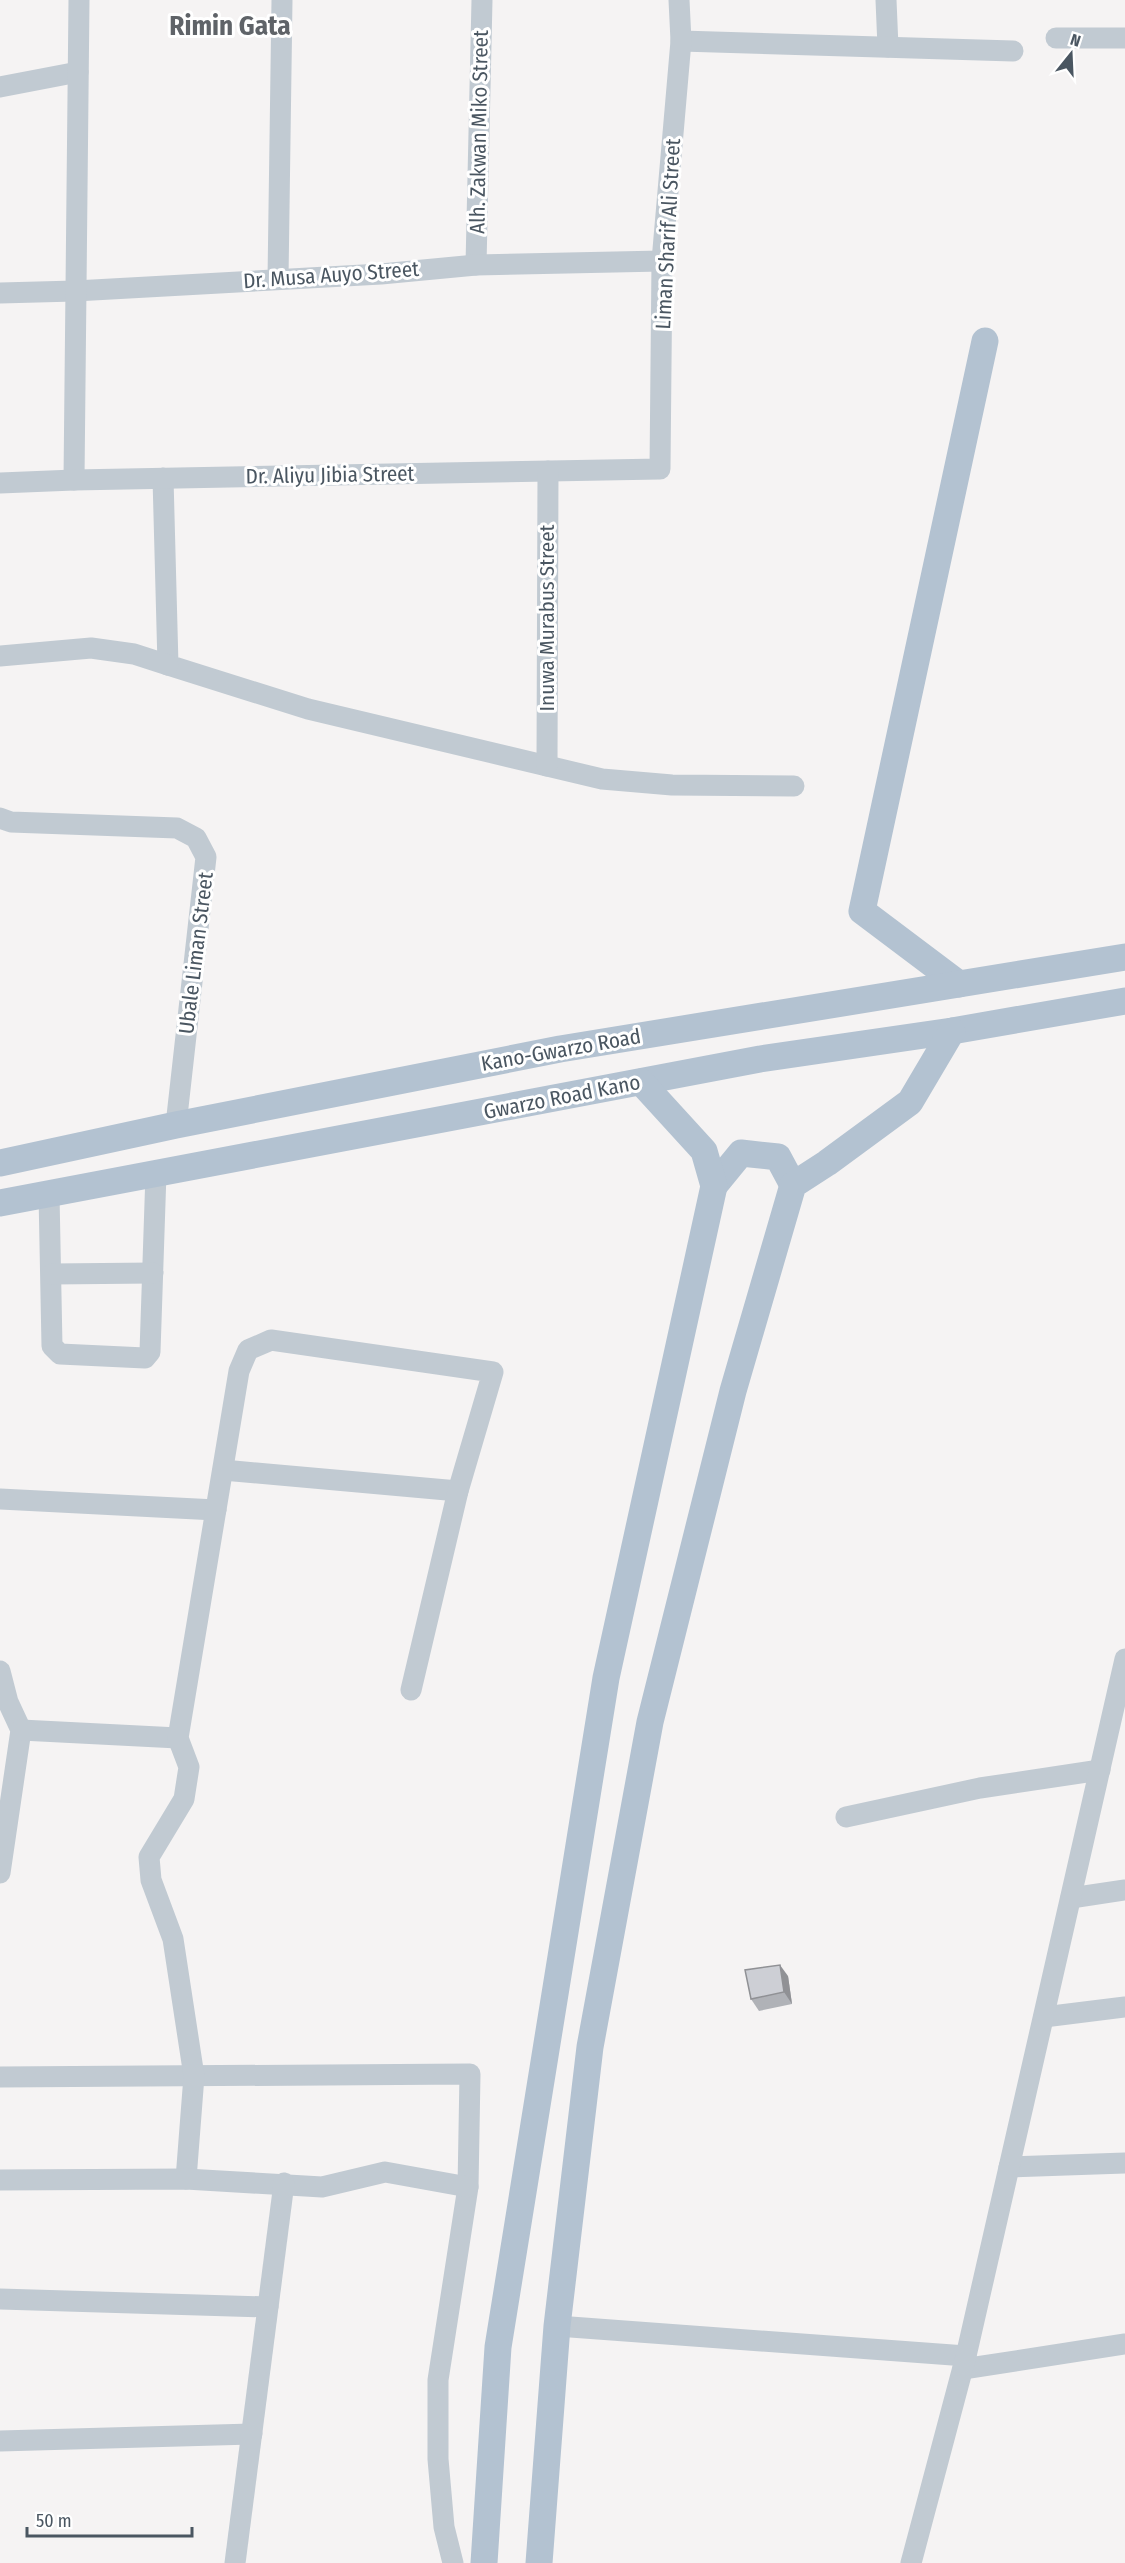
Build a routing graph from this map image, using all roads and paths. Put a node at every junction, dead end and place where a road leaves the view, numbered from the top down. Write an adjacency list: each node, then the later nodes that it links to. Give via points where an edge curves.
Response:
1 (79, 0): 11 (street)
2 (282, 0): 15 (street)
3 (482, 0): 14 (street, Alh. Zakwan Miko Street)
4 (679, 0): 8 (street, Liman Sharif Ali Street)
5 (886, 0): 9 (street)
6 (1056, 38): 7 (street)
7 (1125, 38)
8 (681, 41): 9 (street); 13 (street, Liman Sharif Ali Street)
9 (888, 46): 10 (street)
10 (1013, 51)
11 (78, 72): 12 (street); 16 (street)
12 (0, 87)
13 (662, 261): 14 (street, Dr. Musa Auyo Street); 19 (street, Liman Sharif Ali Street)
14 (476, 265): 15 (street, Dr. Musa Auyo Street)
15 (278, 279): 16 (street, Dr. Musa Auyo Street)
16 (75, 291): 17 (street, Dr. Musa Auyo Street); 22 (street)
17 (0, 293)
18 (985, 341): 30 (main road, via 862,911)
19 (660, 469): 20 (street, Dr. Aliyu Jibia Street)
20 (548, 471): 21 (street, Dr. Aliyu Jibia Street); 26 (street, Inuwa Murabus Street)
21 (164, 478): 22 (street, Dr. Aliyu Jibia Street); 25 (street)
22 (74, 480): 23 (street, Dr. Aliyu Jibia Street)
23 (0, 483)
24 (0, 656): 25 (street, via 91,648 134,654)
25 (168, 665): 26 (street, via 308,710)
26 (547, 766): 27 (street, via 602,779 672,785)
27 (794, 786)
28 (0, 818): 34 (street, Ubale Liman Street, via 11,822 177,828 196,838 206,858)
29 (1125, 957): 30 (main road, Kano-Gwarzo Road)
30 (959, 984): 34 (main road, Kano-Gwarzo Road, via 560,1049)
31 (1125, 1001): 32 (main road, Gwarzo Road Kano)
32 (952, 1032): 33 (main road, Gwarzo Road Kano, via 760,1059); 37 (main road, via 910,1102)
33 (640, 1082): 36 (main road, Gwarzo Road Kano); 38 (main road, via 704,1150)
34 (176, 1125): 35 (main road, Kano-Gwarzo Road)
35 (0, 1163)
36 (156, 1173): 39 (main road, Gwarzo Road Kano); 41 (street)
37 (792, 1185): 38 (main road, via 777,1157 741,1154); 71 (main road, via 733,1391 650,1722 590,2047)
38 (714, 1186): 78 (main road, via 606,1678 498,2347)
39 (49, 1194): 40 (main road, Gwarzo Road Kano); 42 (street)
40 (0, 1203)
41 (153, 1273): 42 (street); 42 (street, via 150,1352 145,1358 54,1351)
42 (51, 1274)
43 (222, 1470): 44 (street); 44 (street, via 239,1371 248,1350 271,1340 493,1372); 46 (street)
44 (458, 1491): 50 (street)
45 (0, 1499): 46 (street)
46 (216, 1510): 53 (street)
47 (1125, 1659): 49 (street)
48 (0, 1671): 51 (street)
49 (1122, 1682): 54 (street)
50 (411, 1690)
51 (4, 1703): 52 (street)
52 (21, 1730): 53 (street); 56 (street)
53 (178, 1738): 61 (street, via 189,1767 184,1799 149,1857 152,1880 173,1939)
54 (1100, 1770): 55 (street, via 980,1788); 58 (street)
55 (846, 1817)
56 (0, 1873)
57 (1125, 1890): 58 (street)
58 (1071, 1898): 60 (street)
59 (1125, 2007): 60 (street)
60 (1044, 2017): 64 (street)
61 (194, 2076): 62 (street); 65 (street); 68 (street, via 470,2074)
62 (0, 2077)
63 (1125, 2163): 64 (street)
64 (1009, 2167): 73 (street)
65 (186, 2179): 66 (street); 67 (street)
66 (0, 2180)
67 (284, 2183): 68 (street, via 322,2187 385,2172); 70 (street)
68 (468, 2187): 77 (street, via 438,2380 438,2459 444,2527)
69 (0, 2299): 70 (street)
70 (268, 2307): 74 (street)
71 (557, 2326): 73 (street); 79 (main road)
72 (1125, 2344): 73 (street)
73 (965, 2363): 80 (street)
74 (252, 2434): 75 (street); 76 (street)
75 (0, 2441)
76 (235, 2563)
77 (453, 2563)
78 (484, 2563)
79 (538, 2563)
80 (911, 2563)

